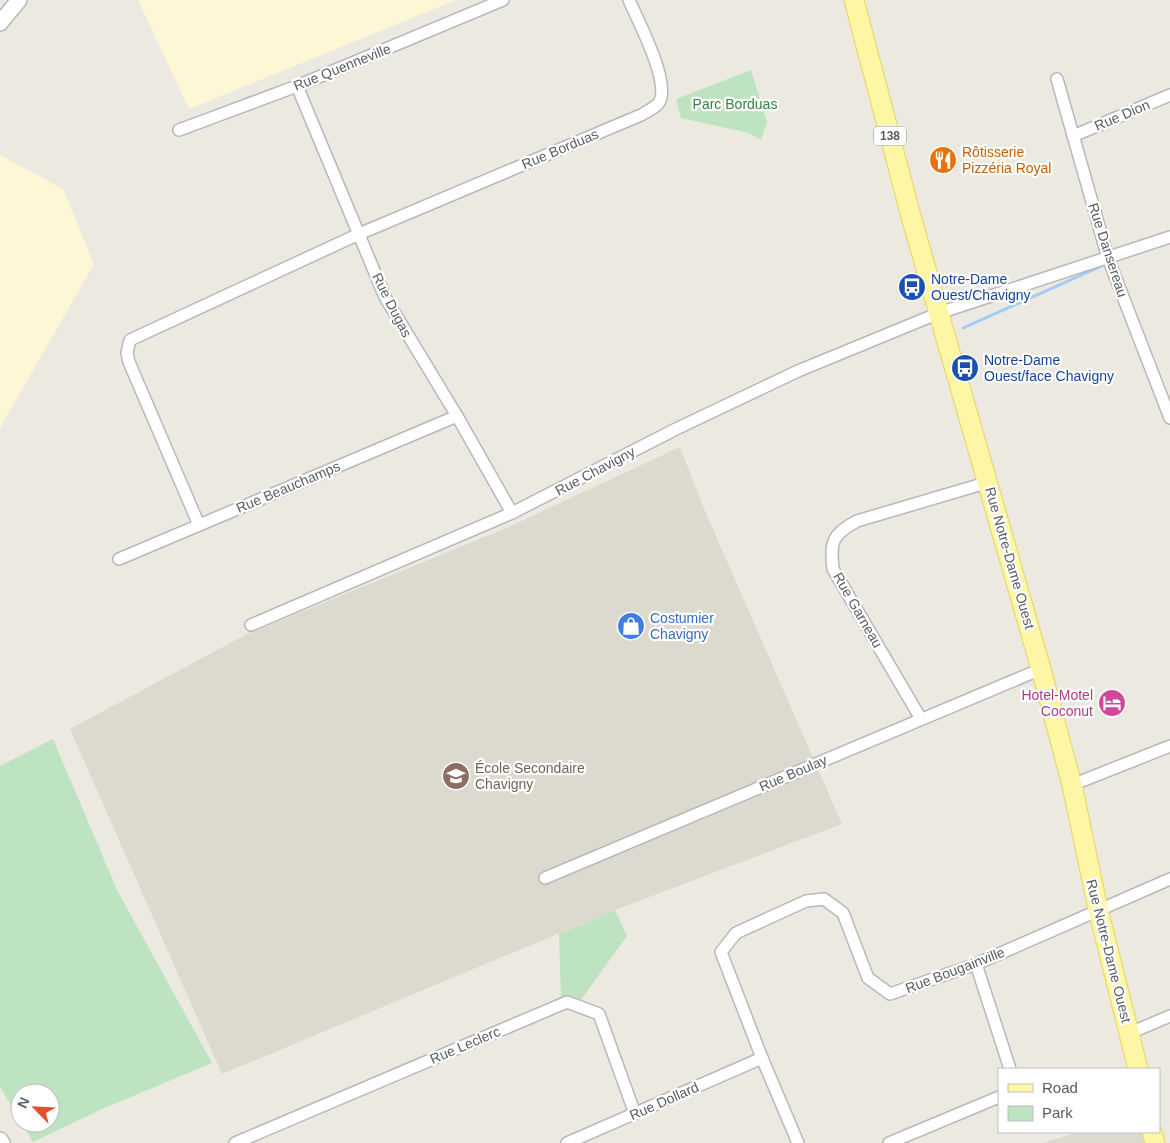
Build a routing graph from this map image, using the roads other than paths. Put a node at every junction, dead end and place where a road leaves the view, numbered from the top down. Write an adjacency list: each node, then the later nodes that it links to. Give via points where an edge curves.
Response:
1 (19, 0): 6 (street)
2 (503, 0): 9 (street, Rue Quenneville)
3 (629, 0): 13 (street, Rue Borduas, via 661,77 663,91 658,104 641,115)
4 (854, 0): 7 (main road, Rue Notre-Dame Ouest / 138)
5 (862, 0): 7 (main road, Rue Notre-Dame Ouest / 138)
6 (0, 23)
7 (868, 51): 16 (main road, Rue Notre-Dame Ouest / 138)
8 (1057, 79): 12 (street, Rue Dansereau)
9 (297, 86): 11 (street, Rue Quenneville); 13 (street, Rue Dugas)
10 (1170, 95): 12 (street, Rue Dion)
11 (179, 130)
12 (1073, 136): 15 (street, Rue Dansereau)
13 (359, 234): 17 (street, Rue Dugas, via 385,297); 21 (street, via 130,340 129,362)
14 (1170, 237): 15 (street, Rue Chavigny)
15 (1108, 258): 16 (street, Rue Chavigny); 18 (street, Rue Dansereau)
16 (938, 313): 19 (main road, Rue Notre-Dame Ouest / 138); 20 (street, Rue Chavigny, via 798,371)
17 (457, 416): 20 (street, Rue Dugas); 21 (street, Rue Beauchamps)
18 (1170, 418)
19 (989, 482): 24 (main road, Rue Notre-Dame Ouest / 138); 25 (street, Rue Garneau, via 857,521 840,530 831,548 834,570)
20 (512, 513): 23 (street, Rue Chavigny)
21 (199, 525): 22 (street, Rue Beauchamps)
22 (119, 559)
23 (251, 626)
24 (1041, 669): 25 (street, Rue Boulay); 27 (main road, Rue Notre-Dame Ouest / 138)
25 (921, 719): 28 (street, Rue Boulay)
26 (1170, 746): 27 (street)
27 (1072, 786): 30 (main road, Rue Notre-Dame Ouest / 138)
28 (546, 878)
29 (1170, 879): 30 (street, Rue Bougainville)
30 (1098, 909): 31 (street, Rue Bougainville); 33 (main road, Rue Notre-Dame Ouest / 138)
31 (976, 964): 34 (street, Rue Bougainville, via 890,994 868,978 843,914 824,899 806,901 736,933 721,952); 35 (street)
32 (1170, 1016): 33 (street)
33 (1130, 1033): 36 (main road, Rue Notre-Dame Ouest / 138)
34 (762, 1058): 38 (street, Rue Dollard); 41 (street, Rue Bougainville)
35 (1010, 1068)
36 (1138, 1068)
37 (998, 1097): 42 (street)
38 (635, 1114): 39 (street, Rue Leclerc, via 599,1014 567,1002); 40 (street, Rue Dollard)
39 (235, 1143)
40 (567, 1143)
41 (798, 1143)
42 (889, 1143)

